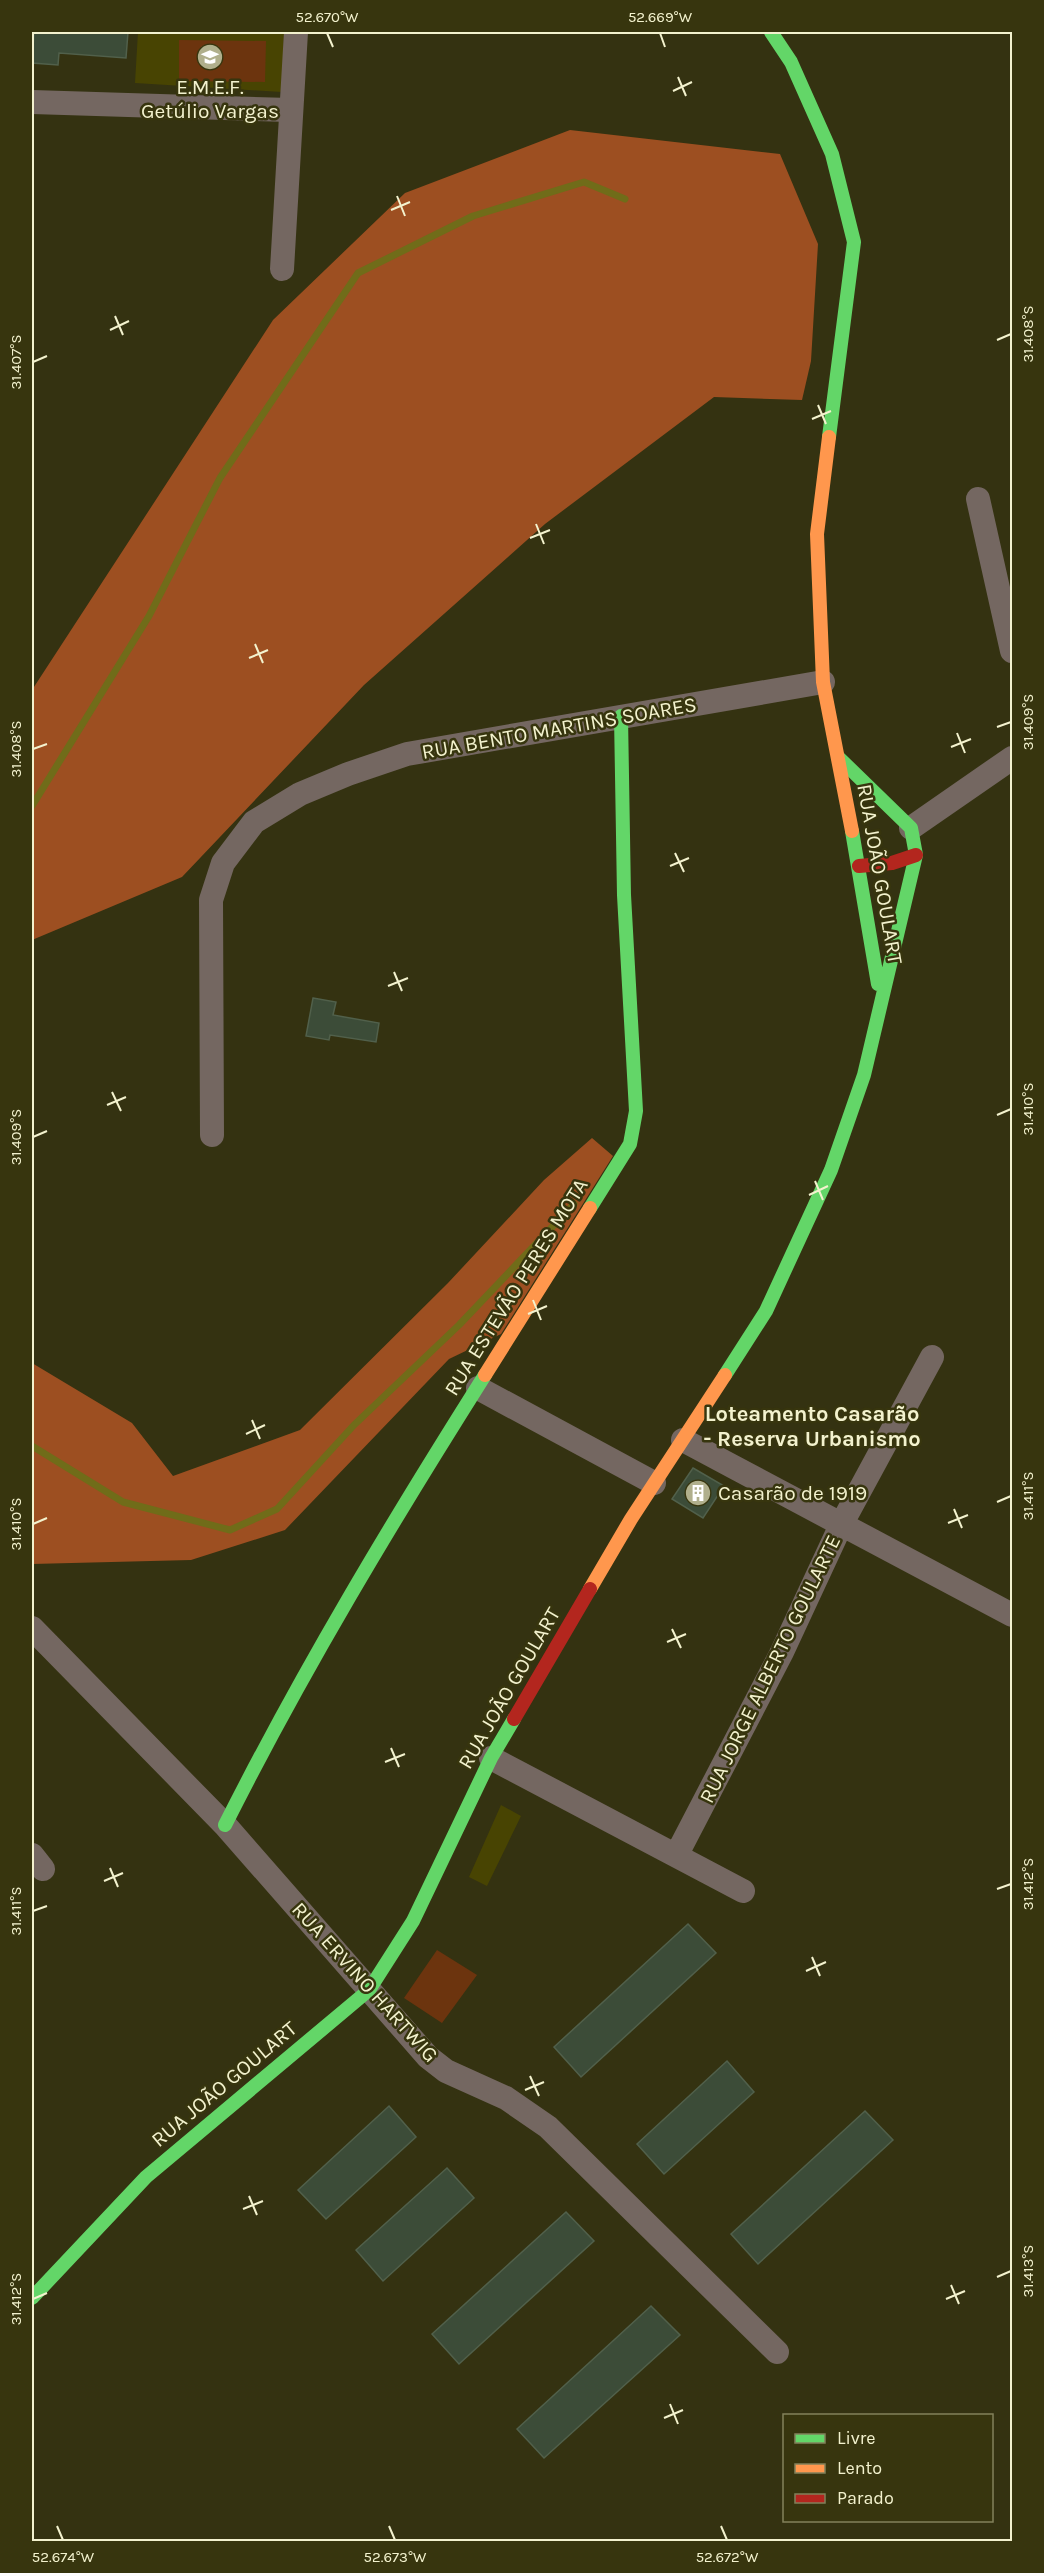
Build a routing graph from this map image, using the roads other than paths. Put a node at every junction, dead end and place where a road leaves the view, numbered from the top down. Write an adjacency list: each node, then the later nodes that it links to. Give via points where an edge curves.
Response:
1 (296, 32): 4 (street)
2 (771, 32): 8 (street, RUA JOÃO GOULART, via 791,62 832,154 854,242 817,534)
3 (32, 102): 4 (street)
4 (290, 110): 5 (street)
5 (282, 268)
6 (978, 499): 7 (street)
7 (1012, 651)
8 (823, 682): 9 (street, RUA BENTO MARTINS SOARES); 10 (street, RUA JOÃO GOULART)
9 (621, 716): 17 (street, RUA BENTO MARTINS SOARES, via 407,754 300,794 254,822 223,862 211,900); 19 (street, RUA ESTEVÃO PERES MOTA, via 624,895 636,1111 630,1144)
10 (838, 757): 12 (street, RUA JOÃO GOULART); 15 (street, RUA JOÃO GOULART, via 859,834)
11 (1012, 758): 12 (street)
12 (904, 820): 13 (street); 14 (street, RUA JOÃO GOULART, via 915,842)
13 (881, 821)
14 (916, 855): 15 (street, via 892,863); 16 (street, RUA JOÃO GOULART)
15 (860, 866): 16 (street, RUA JOÃO GOULART)
16 (881, 998): 20 (street, RUA JOÃO GOULART, via 864,1075 831,1170 766,1311)
17 (212, 1135)
18 (932, 1357): 22 (street, RUA JORGE ALBERTO GOULARTE)
19 (478, 1388): 21 (street); 26 (street, RUA ESTEVÃO PERES MOTA, via 388,1526 278,1720)
20 (683, 1440): 21 (street, RUA JOÃO GOULART); 22 (street)
21 (654, 1483): 25 (street, RUA JOÃO GOULART)
22 (841, 1525): 23 (street); 27 (street, RUA JORGE ALBERTO GOULARTE, via 782,1652)
23 (1012, 1615)
24 (32, 1628): 26 (street, RUA ERVINO HARTWIG)
25 (491, 1758): 27 (street); 29 (street, RUA JOÃO GOULART, via 413,1920)
26 (225, 1825): 29 (street, RUA ERVINO HARTWIG)
27 (677, 1854): 28 (street)
28 (743, 1891)
29 (369, 1990): 30 (street, RUA JOÃO GOULART, via 146,2176); 31 (street, RUA ERVINO HARTWIG, via 428,2057 446,2071 506,2098 548,2127)
30 (32, 2298)
31 (777, 2352)

